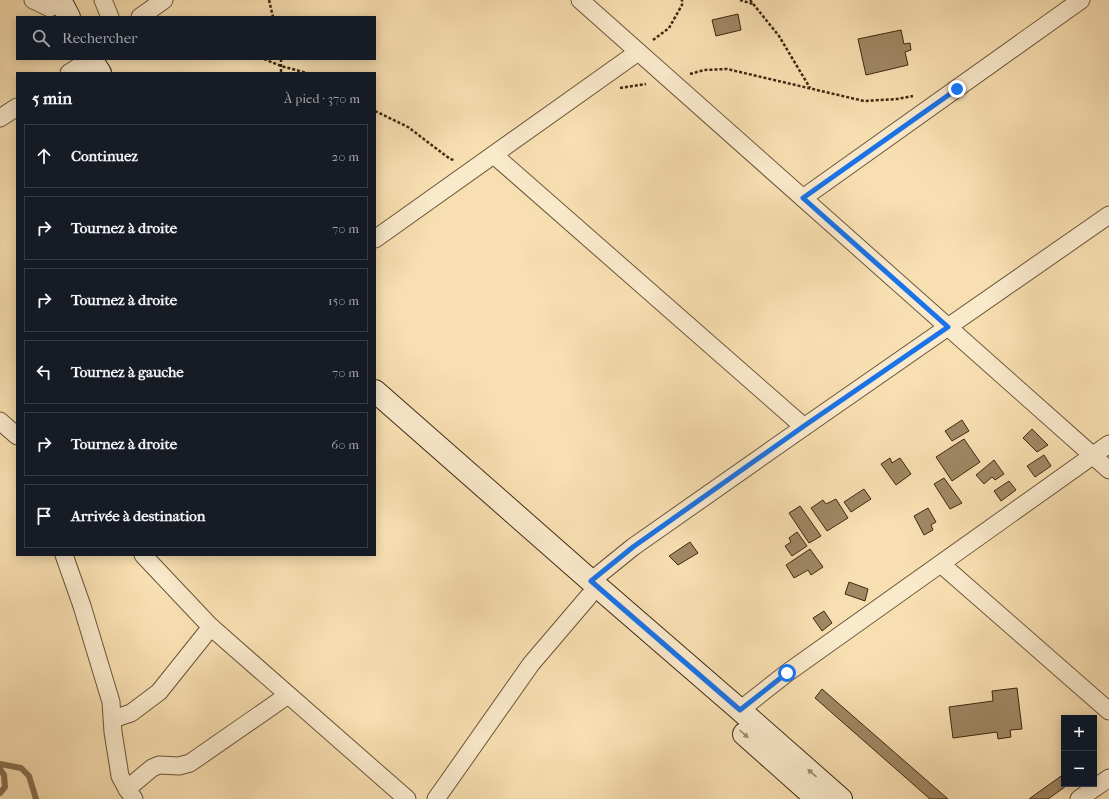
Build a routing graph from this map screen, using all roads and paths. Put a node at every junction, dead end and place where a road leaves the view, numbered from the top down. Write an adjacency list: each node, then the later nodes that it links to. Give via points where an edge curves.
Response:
1 (103, 0): 10 (street)
2 (164, 0): 11 (street)
3 (269, 0): 12 (path)
4 (580, 0): 13 (street)
5 (682, 0): 13 (path, via 682,5 669,28)
6 (740, 0): 9 (path)
7 (750, 0): 9 (path)
8 (1081, 0): 27 (street)
9 (753, 4): 20 (path, via 780,36)
10 (110, 16)
11 (141, 16)
12 (273, 16)
13 (638, 52): 19 (street); 26 (street)
14 (266, 60): 16 (path)
15 (281, 60): 16 (path)
16 (281, 66): 17 (path); 18 (path)
17 (281, 72)
18 (303, 72)
19 (669, 80): 20 (path, via 704,70 727,69); 21 (path); 27 (street)
20 (810, 88): 22 (path, via 864,101)
21 (616, 89)
22 (919, 95)
23 (16, 108): 25 (street)
24 (376, 111): 26 (path, via 408,127 450,159 465,163)
25 (0, 118)
26 (489, 158): 29 (street); 34 (street)
27 (803, 198): 30 (street)
28 (1109, 214): 30 (street)
29 (376, 238)
30 (948, 327): 34 (street); 37 (street)
31 (376, 392): 42 (street)
32 (376, 411): 42 (street)
33 (0, 421): 35 (street)
34 (804, 426): 42 (street, via 633,547)
35 (16, 435)
36 (1109, 444): 37 (street)
37 (1093, 455): 38 (street); 41 (street)
38 (1109, 470)
39 (64, 556): 47 (street, via 111,702)
40 (144, 556): 43 (street)
41 (940, 564): 45 (street, via 787,673); 46 (street)
42 (590, 589): 45 (street); 51 (street, via 531,664); 52 (street, one-way to 52)
43 (212, 627): 44 (street); 47 (street, via 159,692 131,713)
44 (288, 695): 49 (street, via 190,763 179,766 159,765 152,768); 50 (street)
45 (740, 710): 53 (street, one-way to 45)
46 (1109, 712)
47 (113, 719): 49 (street, via 120,776)
48 (1109, 778): 54 (street)
49 (130, 794)
50 (407, 799)
51 (436, 799)
52 (817, 799)
53 (841, 799)
54 (1079, 799)

